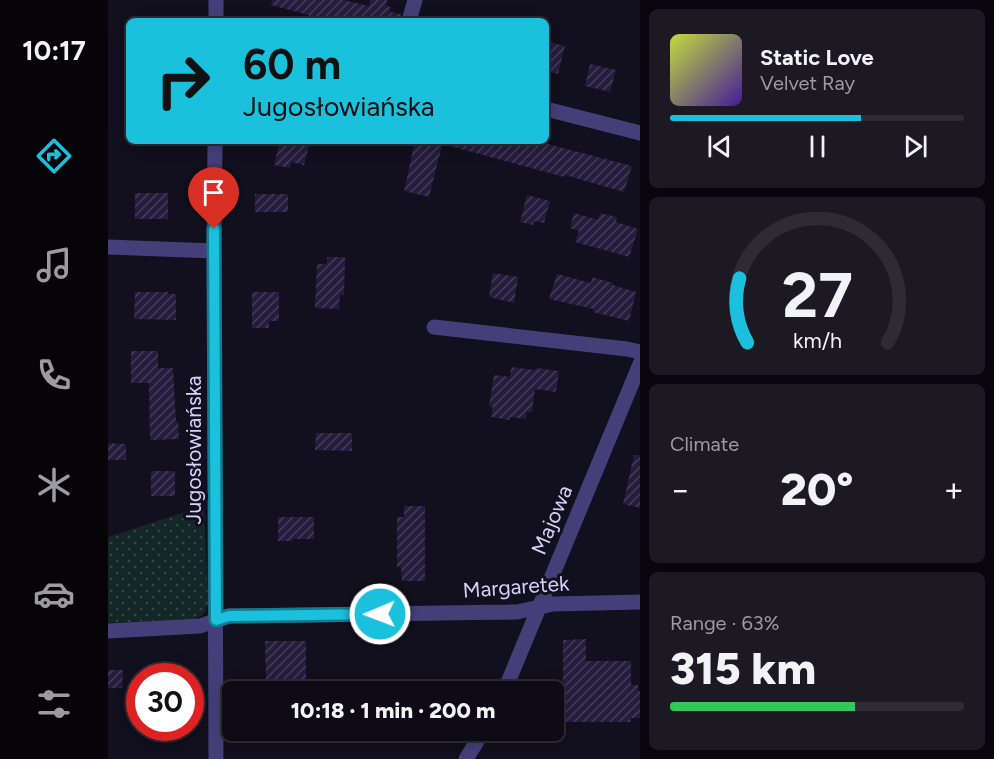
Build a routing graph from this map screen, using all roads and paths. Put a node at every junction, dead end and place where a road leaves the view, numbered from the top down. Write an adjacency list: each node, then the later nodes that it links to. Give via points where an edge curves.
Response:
1 (216, 0): 3 (street)
2 (415, 0): 4 (street)
3 (216, 18)
4 (411, 18)
5 (549, 110): 6 (street)
6 (640, 133)
7 (215, 144): 9 (street, Jugosłowiańska)
8 (108, 247): 9 (street)
9 (214, 251): 15 (street, Jugosłowiańska)
10 (434, 327): 11 (street)
11 (640, 352)
12 (640, 364): 14 (street, Majowa)
13 (640, 602): 14 (street, Margaretek)
14 (538, 607): 15 (street, Margaretek, via 517,612 229,616); 17 (street, Majowa)
15 (216, 620): 16 (street, Margaretek, via 200,626); 19 (street, Jugosłowiańska)
16 (108, 631)
17 (508, 681)
18 (477, 741): 20 (street)
19 (216, 759)
20 (466, 759)

